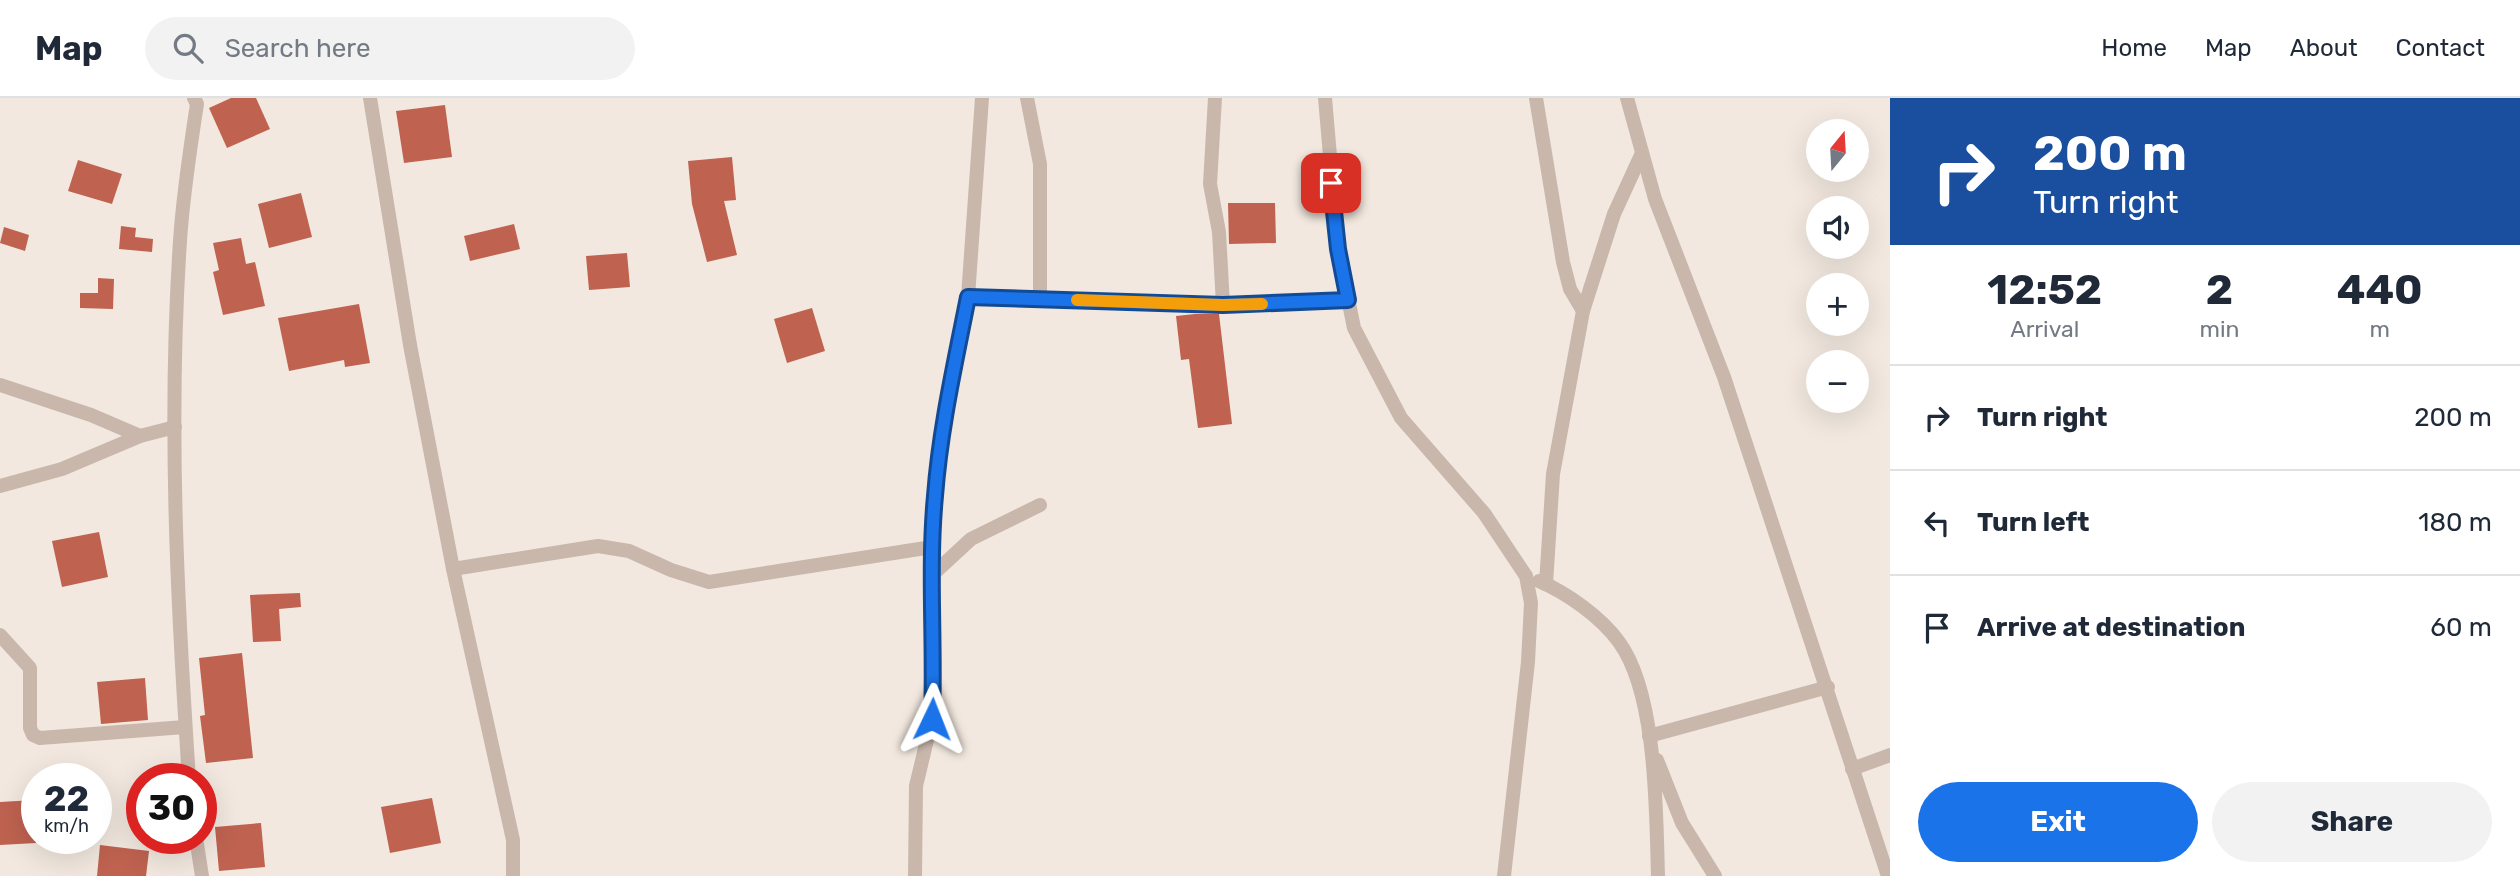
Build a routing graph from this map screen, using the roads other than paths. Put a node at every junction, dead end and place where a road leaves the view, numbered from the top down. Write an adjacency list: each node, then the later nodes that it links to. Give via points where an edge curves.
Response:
1 (370, 98): 21 (street)
2 (982, 98): 10 (street)
3 (1027, 98): 11 (street, via 1040,164)
4 (1215, 98): 13 (street, via 1210,184 1219,232)
5 (1325, 98): 12 (street, via 1338,249)
6 (1536, 98): 14 (street, via 1563,262 1570,289)
7 (1628, 98): 9 (street)
8 (199, 100): 16 (street, via 180,240)
9 (1642, 153): 14 (street, via 1614,214); 26 (street, via 1655,199 1724,377)
10 (968, 297): 11 (street); 20 (street, via 942,433)
11 (1040, 298): 13 (street)
12 (1348, 300): 13 (street); 23 (street, via 1354,328 1401,418 1484,513)
13 (1223, 305)
14 (1583, 312): 24 (street, via 1553,474)
15 (0, 385): 17 (street)
16 (175, 427): 17 (street); 27 (street)
17 (140, 436): 18 (street, via 62,469)
18 (0, 486)
19 (1040, 505): 22 (street, via 971,539)
20 (932, 547): 21 (street, via 709,582 629,551 598,546); 22 (street)
21 (453, 569): 34 (street, via 513,840)
22 (931, 576): 35 (street, via 932,719 916,786)
23 (1526, 576): 24 (street); 36 (street, via 1531,603 1528,662)
24 (1546, 584): 28 (street, via 1620,642 1638,681)
25 (0, 635): 27 (street, via 30,668 33,735)
26 (1828, 687): 28 (street); 31 (street)
27 (185, 727): 30 (street)
28 (1651, 742): 37 (street); 38 (street, via 1682,823)
29 (1890, 755): 31 (street)
30 (188, 763)
31 (1852, 769): 39 (street)
32 (199, 854): 33 (street)
33 (202, 876)
34 (513, 876)
35 (915, 876)
36 (1504, 876)
37 (1658, 876)
38 (1715, 876)
39 (1888, 876)

